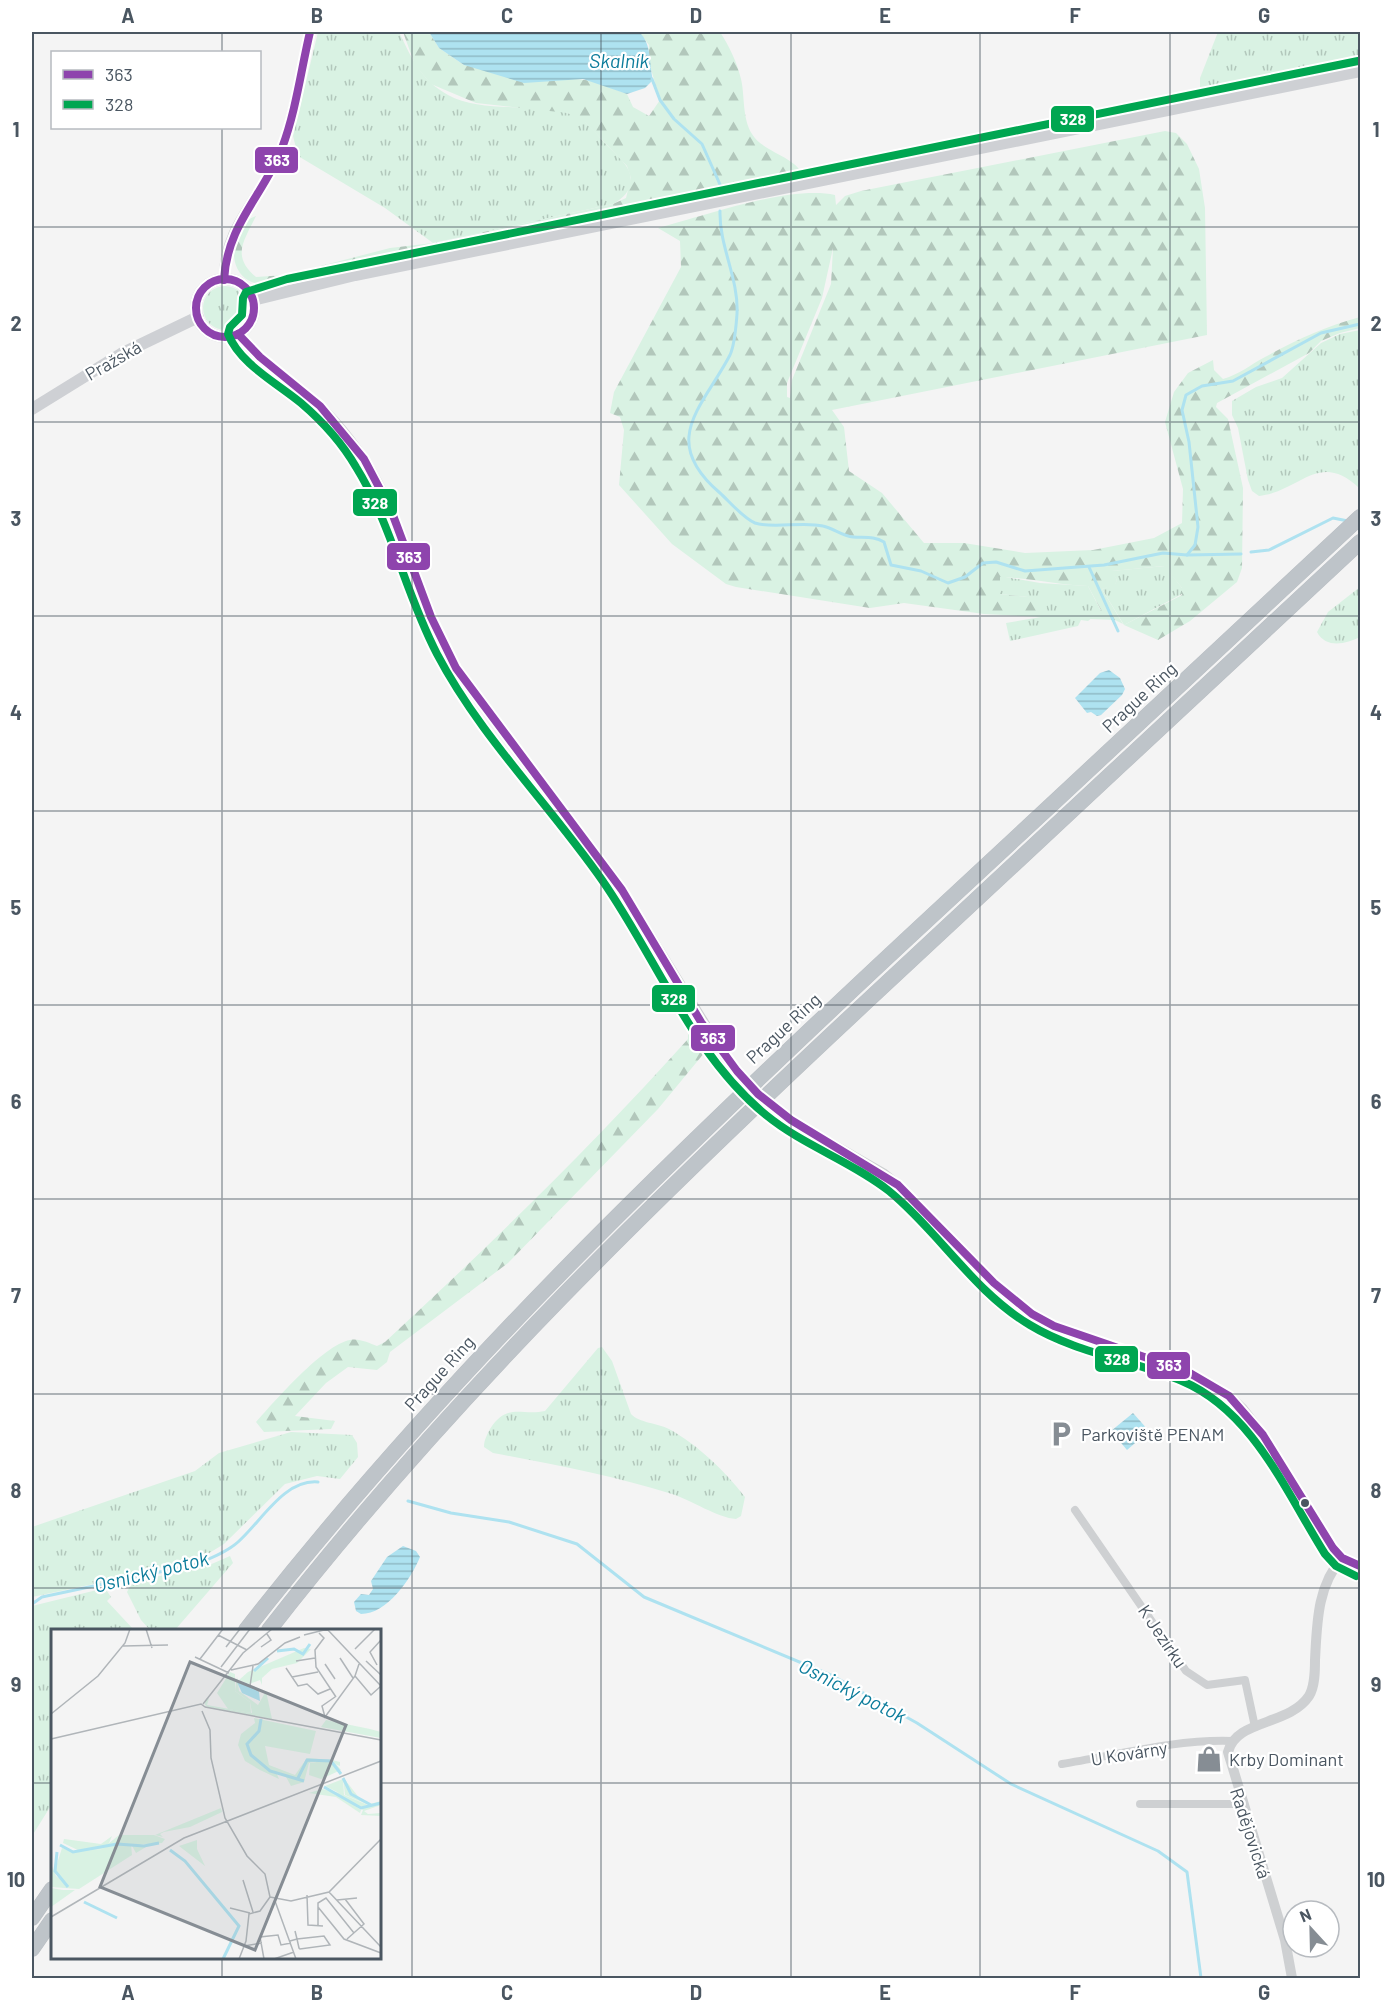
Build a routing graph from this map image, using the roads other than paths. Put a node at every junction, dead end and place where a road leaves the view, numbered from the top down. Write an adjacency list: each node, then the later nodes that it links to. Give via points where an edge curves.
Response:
1 (310, 32): 3 (street, via 283,145 270,175 232,232)
2 (1360, 71): 4 (main road, via 345,277)
3 (224, 280): 4 (main road, via 241,284); 5 (main road, via 201,293)
4 (253, 300): 6 (main road, via 252,320)
5 (198, 317): 6 (main road, via 214,335); 7 (main road, Pražská, via 121,354)
6 (238, 334): 11 (street, bridge, via 332,418 373,474 443,643 458,670 620,887 726,1058 756,1092 787,1118 898,1185 994,1283 1032,1314 1054,1326 1188,1372 1228,1396 1263,1435)
7 (32, 409)
8 (1360, 517): 13 (highway, Prague Ring, via 690,1143 537,1296 419,1423)
9 (1360, 542): 14 (highway, Prague Ring, via 701,1157 598,1258 439,1428)
10 (1075, 1510): 15 (street, K Jezírku, via 1186,1671 1207,1685 1245,1680)
11 (1341, 1558): 12 (street); 15 (street, via 1324,1587 1311,1692 1290,1714)
12 (1360, 1566)
13 (247, 1629)
14 (269, 1629)
15 (1255, 1727): 16 (street, via 1239,1733)
16 (1232, 1741): 17 (street, U Kovárny, via 1171,1746); 19 (street, Radějovická, via 1228,1758)
17 (1062, 1764)
18 (1140, 1804): 19 (street)
19 (1242, 1804): 24 (street, Radějovická, via 1285,1940)
20 (51, 1890): 21 (highway)
21 (32, 1918)
22 (51, 1921): 23 (highway)
23 (32, 1949)
24 (1292, 1978)

